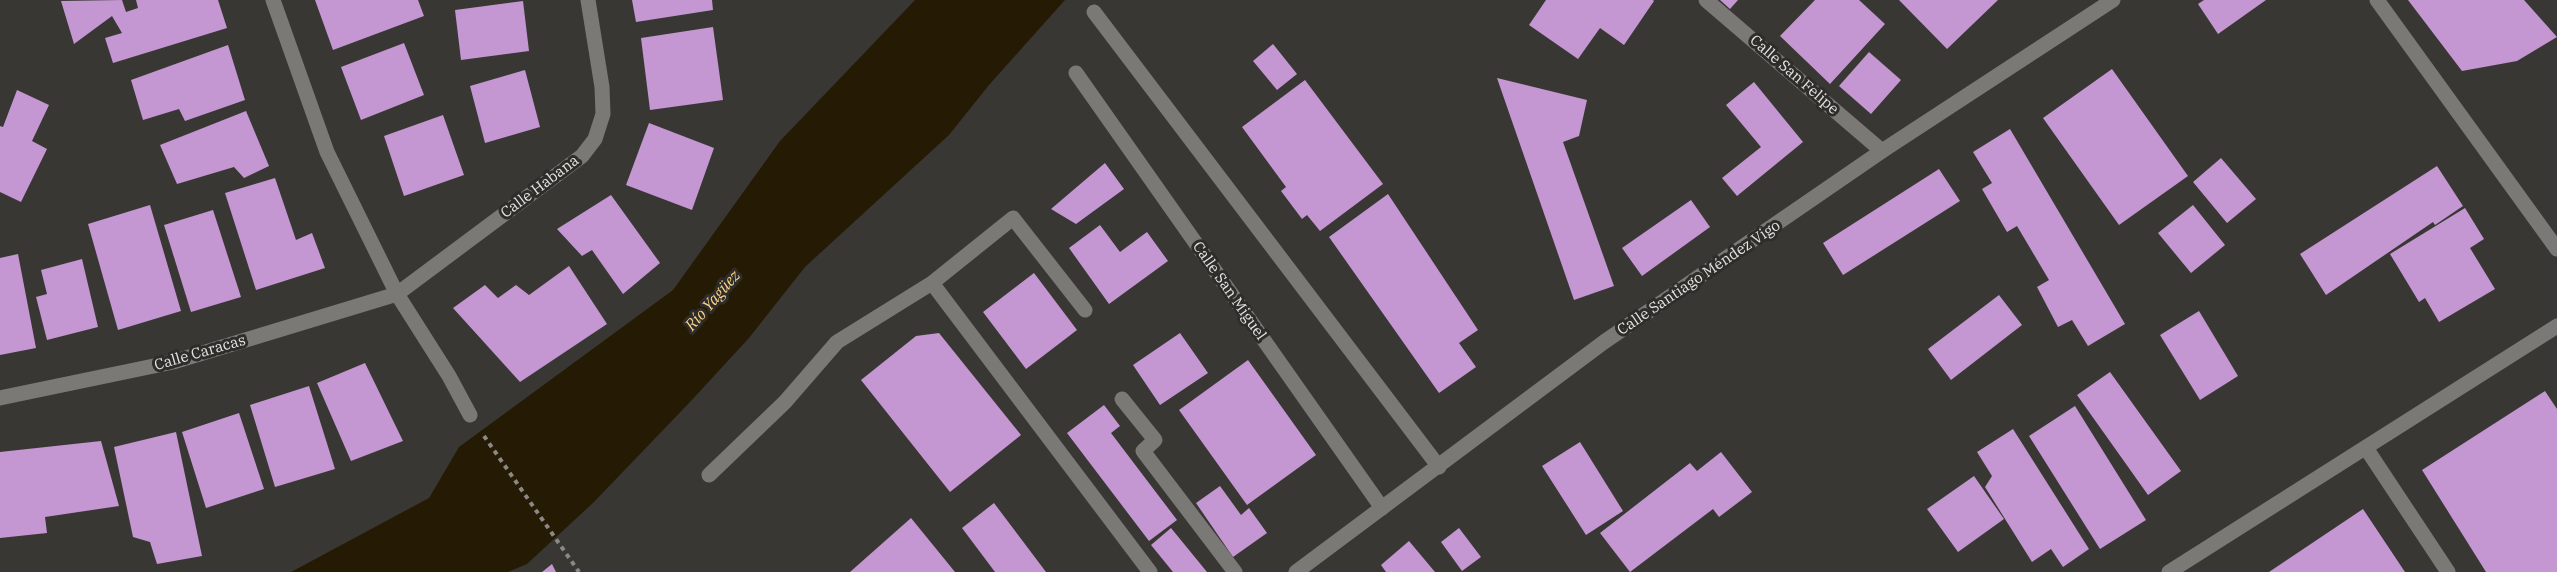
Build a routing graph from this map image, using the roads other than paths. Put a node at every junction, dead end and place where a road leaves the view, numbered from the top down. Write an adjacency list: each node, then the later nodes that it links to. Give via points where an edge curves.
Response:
1 (273, 0): 11 (street, via 327,152)
2 (588, 0): 11 (street, Calle Habana, via 603,114 595,139 582,156)
3 (1706, 0): 8 (street, Calle San Felipe)
4 (2113, 0): 8 (street, Calle Santiago Méndez Vigo)
5 (2377, 0): 9 (street)
6 (1094, 12): 18 (street)
7 (1076, 73): 20 (street, Calle San Miguel)
8 (1882, 151): 18 (street, Calle Santiago Méndez Vigo, via 1604,342)
9 (2557, 249)
10 (932, 284): 12 (street, via 1013,218); 19 (street, via 837,342 785,402); 21 (street)
11 (397, 294): 14 (street, Calle Caracas, via 173,362); 16 (street)
12 (1085, 310)
13 (2557, 326): 17 (street)
14 (0, 398)
15 (1122, 399): 22 (street, via 1155,440 1143,452)
16 (470, 416)
17 (2366, 448): 24 (street); 25 (street)
18 (1438, 467): 20 (street, Calle Santiago Méndez Vigo)
19 (709, 475)
20 (1382, 508): 23 (street, Calle Santiago Méndez Vigo)
21 (1150, 572)
22 (1235, 572)
23 (1296, 572)
24 (2169, 572)
25 (2448, 572)

